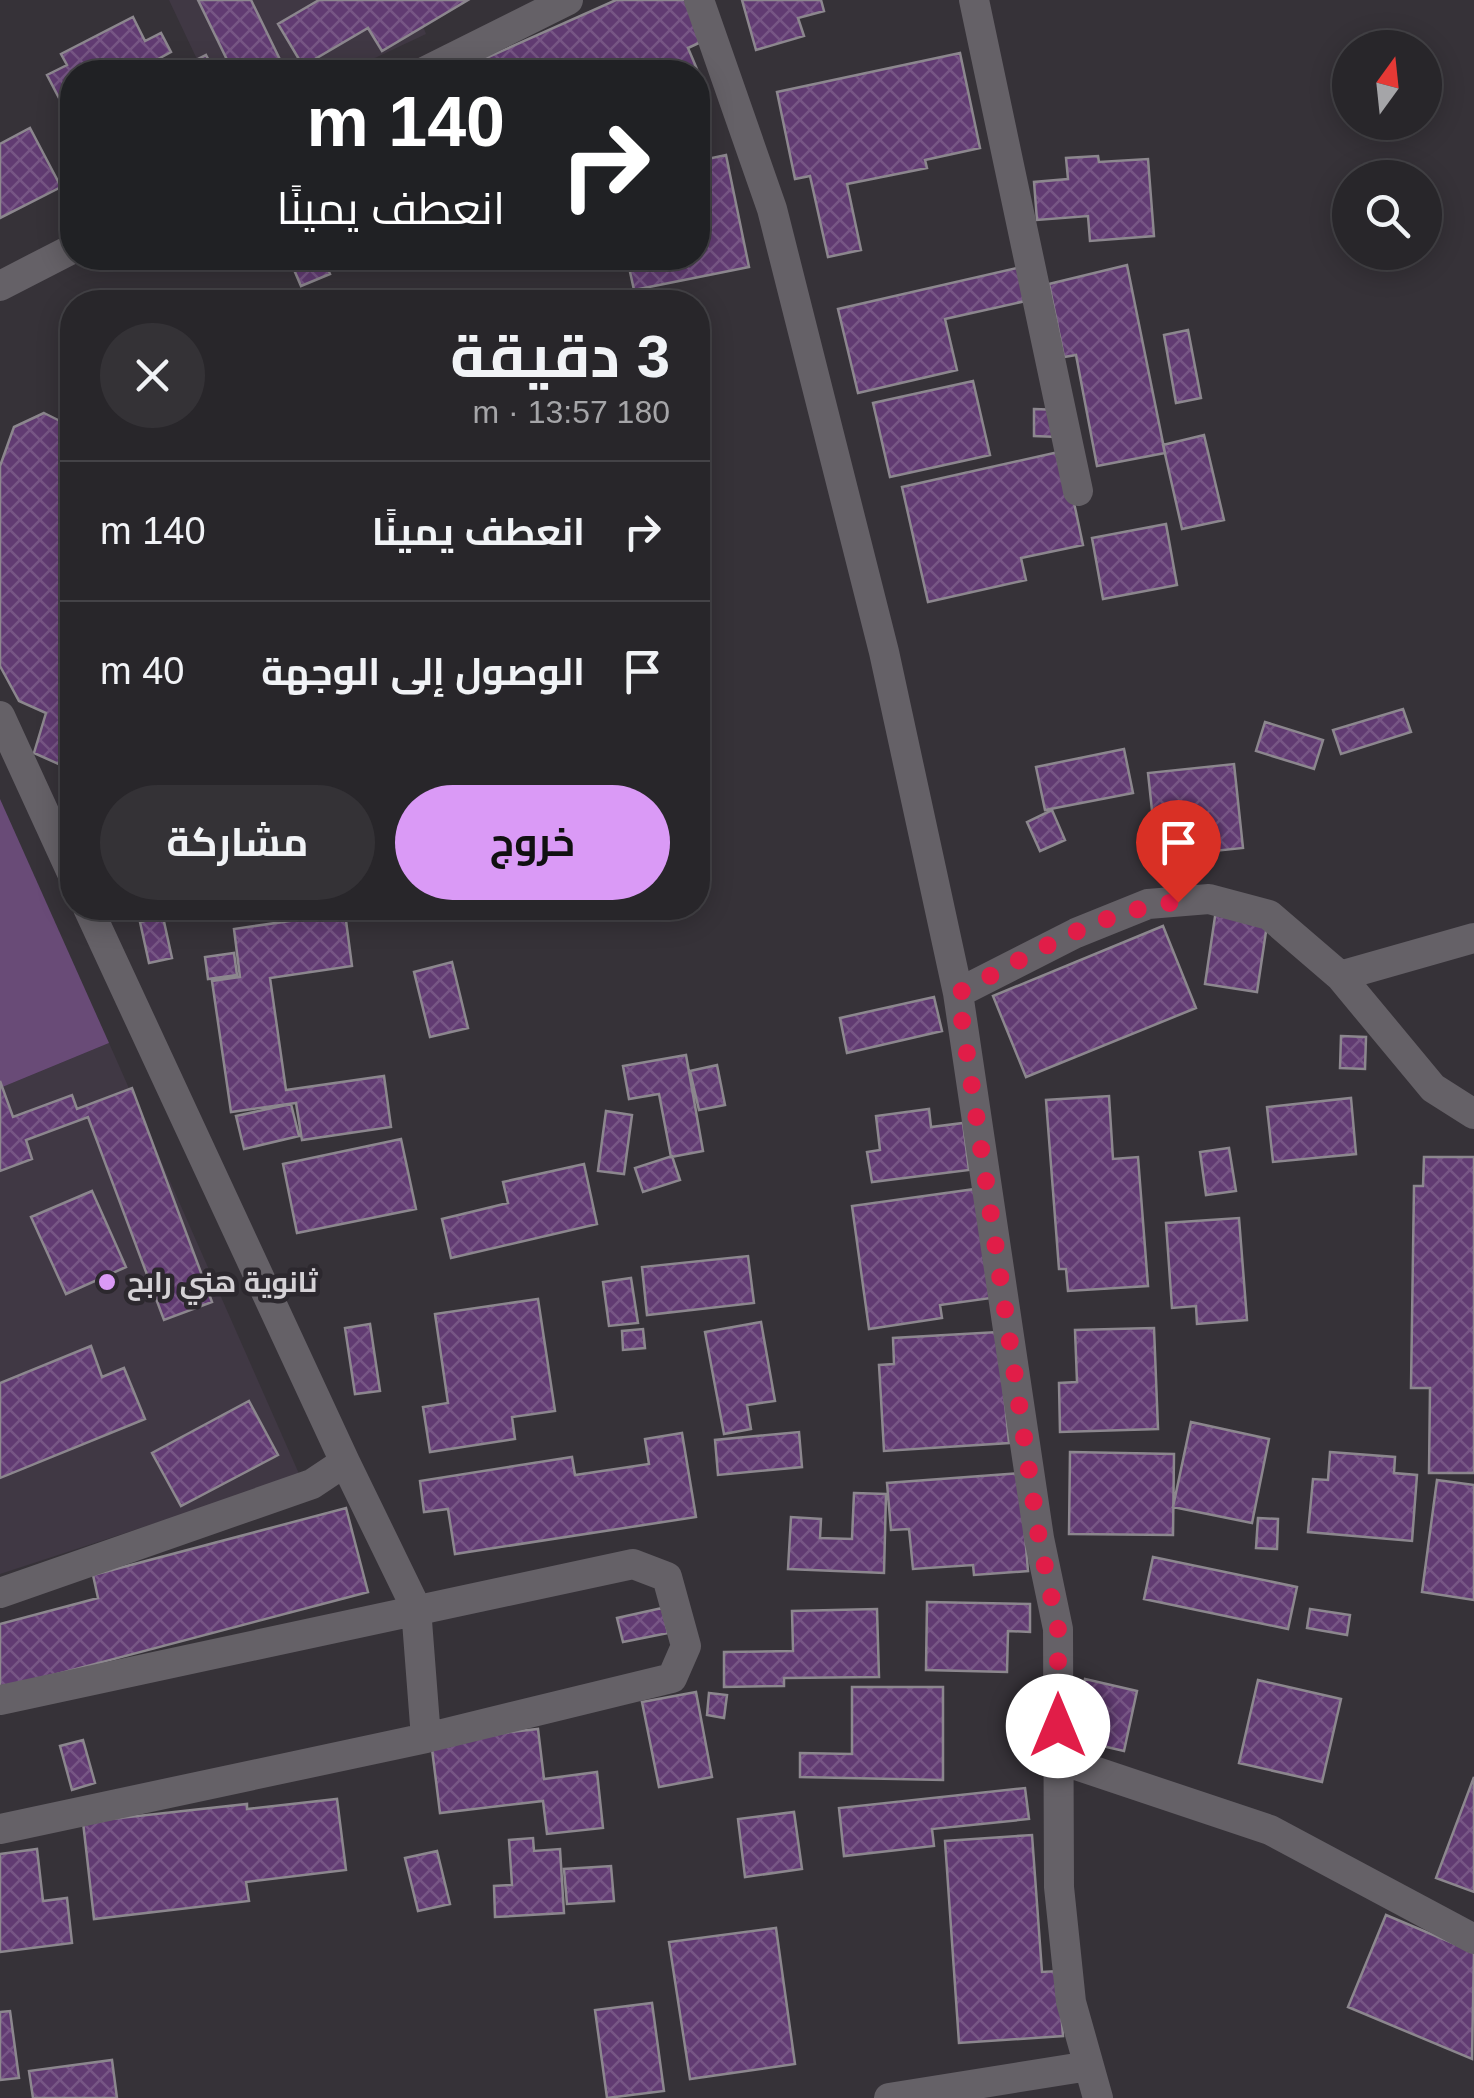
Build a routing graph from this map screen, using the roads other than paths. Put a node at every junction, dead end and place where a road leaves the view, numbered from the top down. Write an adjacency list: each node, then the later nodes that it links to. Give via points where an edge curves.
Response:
1 (568, 0): 4 (street)
2 (699, 0): 13 (street, via 772,209 884,652)
3 (974, 0): 7 (street)
4 (448, 60)
5 (60, 255): 6 (street)
6 (0, 286)
7 (1078, 491)
8 (0, 716): 9 (street)
9 (60, 847)
10 (94, 920): 15 (street)
11 (1474, 938): 12 (street)
12 (1340, 976): 13 (street, via 1269,915 1209,899 1148,904); 14 (street, via 1432,1088)
13 (958, 993): 20 (street, via 1058,1629)
14 (1474, 1114)
15 (345, 1462): 16 (street, via 312,1484); 17 (street)
16 (0, 1593)
17 (416, 1608): 18 (street); 19 (street); 19 (street, via 633,1564 667,1577 686,1646 672,1678)
18 (0, 1700)
19 (426, 1738): 21 (street)
20 (1058, 1759): 22 (street, via 1270,1830); 23 (street, via 1070,2002)
21 (0, 1830)
22 (1474, 1938)
23 (1089, 2066): 24 (street); 25 (street)
24 (889, 2098)
25 (1098, 2098)

